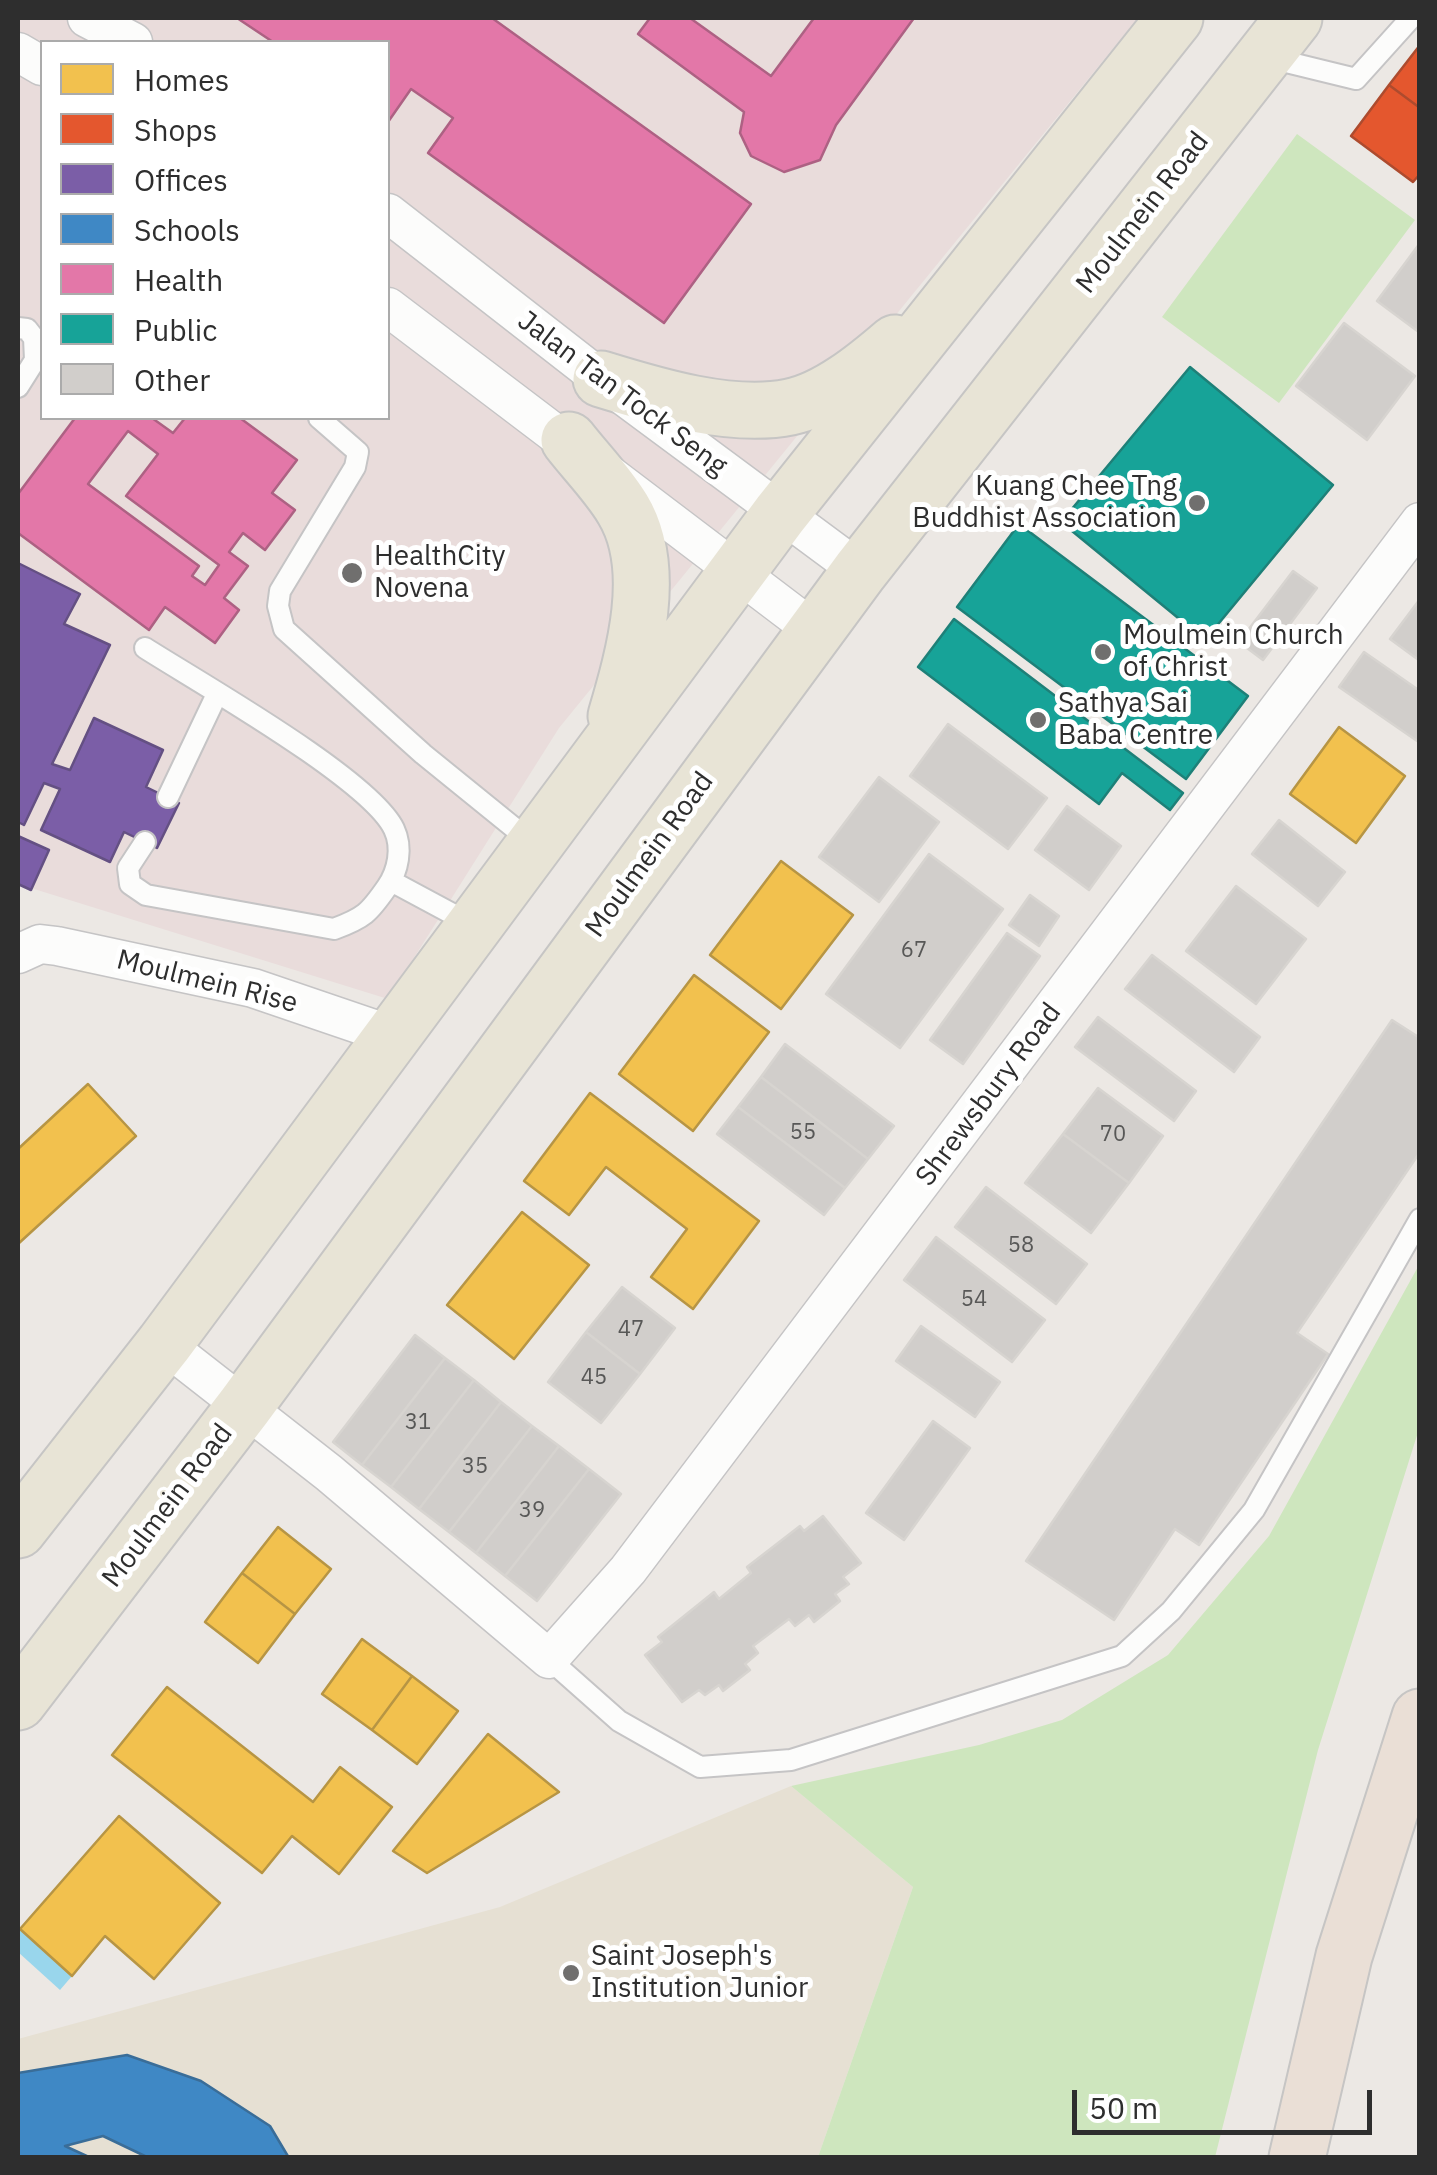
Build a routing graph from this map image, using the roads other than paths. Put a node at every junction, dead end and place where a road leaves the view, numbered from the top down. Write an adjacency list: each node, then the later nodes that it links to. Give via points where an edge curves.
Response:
1 (1175, 18): 7 (main road)
2 (1411, 18): 3 (lane, via 1356,79 1319,66)
3 (1280, 37): 17 (main road, Moulmein Road)
4 (18, 52): 5 (street)
5 (40, 65)
6 (390, 214): 11 (street, Jalan Tan Tock Seng)
7 (962, 285): 11 (main road, via 860,374 791,407 674,402); 15 (main road)
8 (390, 308): 14 (street)
9 (18, 327): 10 (lane, via 27,329)
10 (39, 354): 12 (lane)
11 (601, 379): 15 (street, Jalan Tan Tock Seng)
12 (18, 387)
13 (322, 420): 25 (lane, via 358,452 280,591 284,629)
14 (569, 440): 18 (street); 22 (main road, via 624,511 638,562 636,636)
15 (780, 514): 17 (street, Jalan Tan Tock Seng); 18 (main road)
16 (1420, 522): 34 (street, Shrewsbury Road, via 628,1570)
17 (860, 570): 19 (main road, Moulmein Road)
18 (737, 571): 19 (street); 22 (main road)
19 (815, 630): 32 (main road, Moulmein Road)
20 (145, 648): 21 (lane)
21 (217, 694): 23 (lane); 26 (lane, via 347,779 380,810 400,856)
22 (606, 748): 25 (main road)
23 (168, 797)
24 (145, 842): 26 (lane, via 128,868 130,884 146,895 334,928 363,919)
25 (535, 845): 27 (main road)
26 (391, 881): 27 (lane)
27 (476, 926): 29 (main road)
28 (18, 954): 29 (street, Moulmein Rise, via 40,944 57,946 235,984)
29 (394, 1036): 31 (main road)
30 (1420, 1220): 34 (lane, via 1254,1510 1171,1612 1122,1656 791,1760 700,1768 619,1721)
31 (164, 1344): 32 (street); 33 (main road)
32 (244, 1407): 34 (street); 35 (main road, Moulmein Road)
33 (18, 1530)
34 (549, 1659)
35 (18, 1702)
36 (1420, 1717): 37 (highway, via 1344,1956)
37 (1297, 2158)

